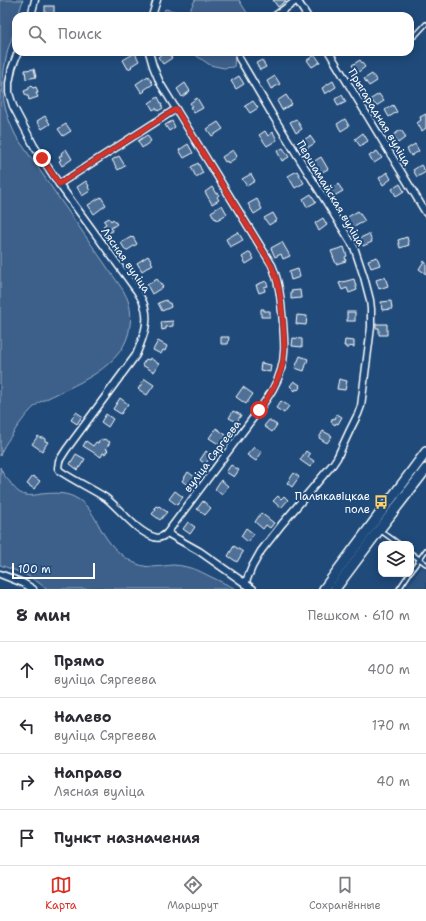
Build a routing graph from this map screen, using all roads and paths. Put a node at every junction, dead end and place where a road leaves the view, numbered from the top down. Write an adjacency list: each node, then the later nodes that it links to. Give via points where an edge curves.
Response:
1 (35, 0): 4 (street)
2 (157, 0): 5 (street)
3 (297, 0): 6 (street); 7 (street)
4 (32, 12)
5 (153, 12)
6 (280, 12)
7 (304, 12)
8 (426, 24): 9 (lane)
9 (414, 36)
10 (16, 56): 15 (street, Лясная вуліца, via 9,83 10,100 31,140)
11 (150, 56): 14 (street, вуліца Сяргеева, via 160,84)
12 (239, 56): 29 (street, Першамайская вуліца, via 273,116 354,247 370,300 371,317 358,414 337,458 261,551)
13 (331, 56): 16 (street, Прыгарадная вуліца)
14 (176, 109): 15 (street); 20 (street, вуліца Сяргеева, via 272,265 280,293 284,348 281,370 270,394)
15 (59, 184): 20 (street, Лясная вуліца, via 137,291 143,302 147,320 136,354 66,450 58,468 107,499 147,534 158,538)
16 (426, 213)
17 (426, 452): 32 (main road)
18 (426, 469): 19 (main road)
19 (378, 530): 21 (lane); 33 (main road)
20 (167, 532): 29 (street)
21 (394, 541)
22 (426, 550): 24 (lane)
23 (414, 555): 24 (lane)
24 (420, 559): 25 (lane); 26 (lane)
25 (426, 564)
26 (414, 567)
27 (0, 574): 30 (street)
28 (407, 577): 34 (lane)
29 (245, 584): 31 (street)
30 (33, 589)
31 (253, 589)
32 (324, 589)
33 (335, 589)
34 (399, 589)

